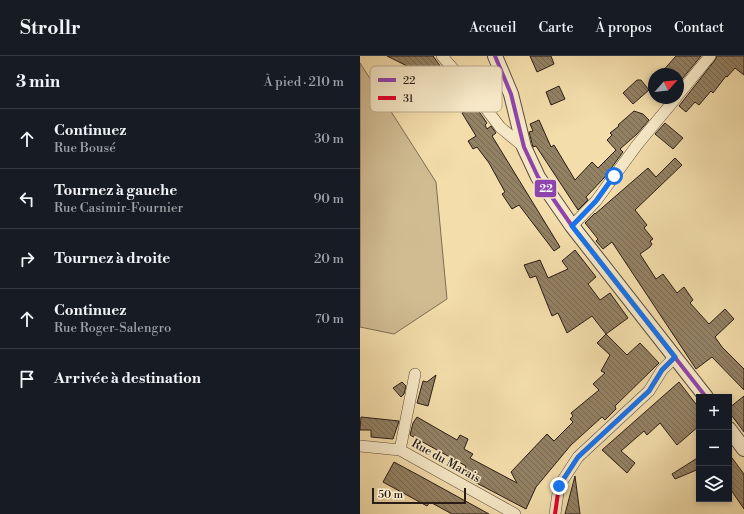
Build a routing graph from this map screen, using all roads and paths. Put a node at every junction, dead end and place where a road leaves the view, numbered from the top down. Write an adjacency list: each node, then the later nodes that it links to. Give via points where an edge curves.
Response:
1 (442, 56): 4 (street)
2 (495, 56): 5 (street)
3 (710, 56): 7 (street)
4 (451, 66)
5 (499, 66)
6 (502, 72): 10 (street, via 512,94)
7 (684, 88)
8 (671, 104): 11 (street, via 637,144 596,201)
9 (489, 112): 10 (street, via 500,127)
10 (524, 147): 11 (street, via 538,177)
11 (572, 226): 12 (street)
12 (675, 357): 14 (street); 20 (street, via 662,370 649,391 578,457 559,486)
13 (415, 374): 18 (street)
14 (704, 394)
15 (730, 430): 17 (street)
16 (360, 446): 18 (street, Rue du Marais)
17 (744, 449)
18 (400, 450): 19 (street, Rue du Marais)
19 (515, 514)
20 (555, 514)

